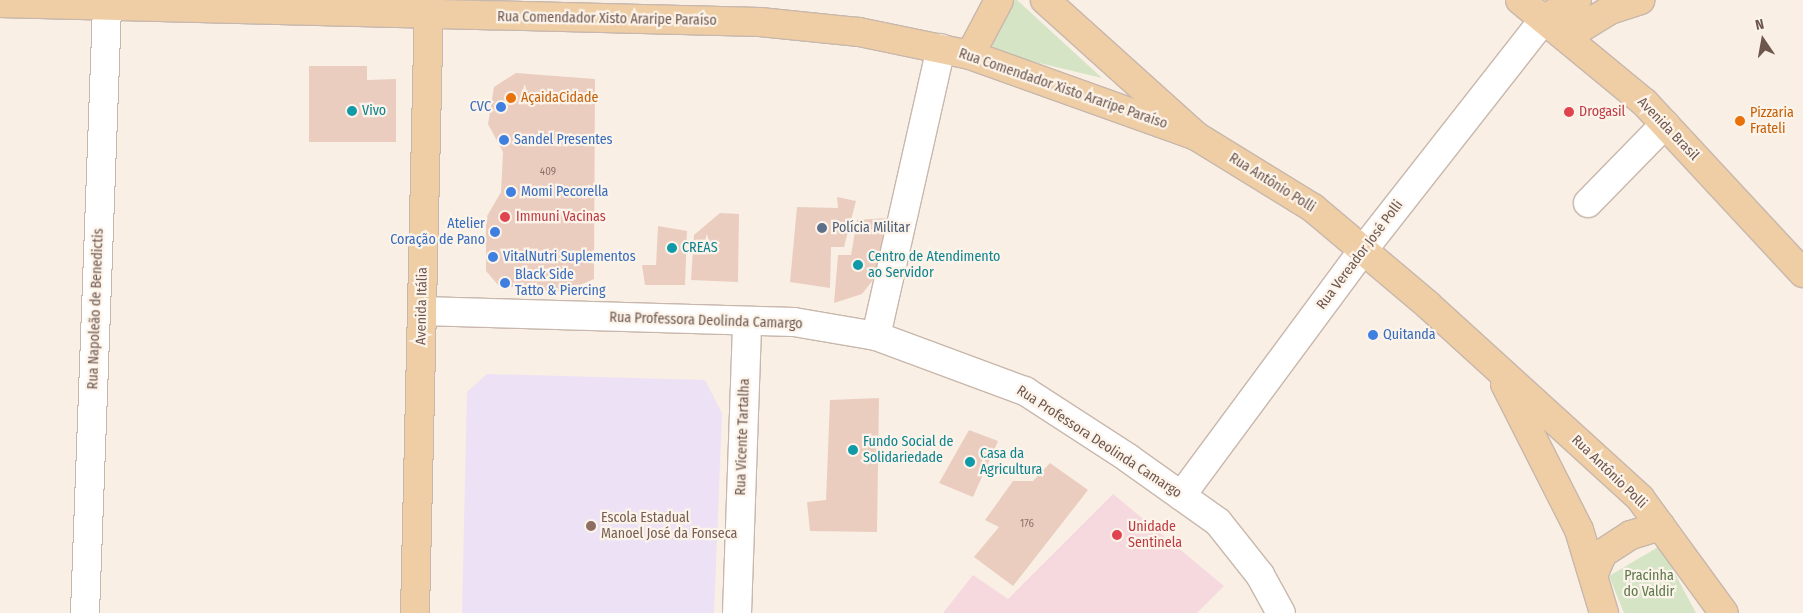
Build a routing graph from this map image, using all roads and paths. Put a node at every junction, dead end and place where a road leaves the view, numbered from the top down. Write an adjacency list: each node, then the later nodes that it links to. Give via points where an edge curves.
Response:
1 (999, 0): 12 (main road)
2 (1045, 0): 14 (main road, Rua Antônio Polli)
3 (1520, 0): 9 (main road, Avenida Brasil)
4 (1577, 0): 9 (main road)
5 (1640, 0): 10 (main road, via 1610,10)
6 (0, 3): 7 (main road, Rua Comendador Xisto Araripe Paraíso)
7 (107, 6): 8 (main road, Rua Comendador Xisto Araripe Paraíso); 25 (street, Rua Napoleão de Benedictis)
8 (429, 8): 11 (main road, Rua Comendador Xisto Araripe Paraíso, via 760,22 859,32); 18 (main road, Avenida Itália)
9 (1544, 19): 10 (main road, Avenida Brasil); 16 (street, Rua Vereador José Polli)
10 (1566, 37): 13 (main road, Avenida Brasil, via 1645,103)
11 (941, 48): 12 (main road, Rua Comendador Xisto Araripe Paraíso); 20 (street)
12 (970, 55): 14 (main road, Rua Comendador Xisto Araripe Paraíso)
13 (1664, 124): 15 (street); 17 (main road, Avenida Brasil)
14 (1196, 136): 16 (main road, Rua Antônio Polli, via 1313,208)
15 (1588, 203)
16 (1363, 250): 21 (main road, Rua Antônio Polli); 22 (street, Rua Vereador José Polli)
17 (1803, 273)
18 (422, 311): 19 (street, Rua Professora Deolinda Camargo); 26 (main road, Avenida Itália)
19 (747, 321): 20 (street, Rua Professora Deolinda Camargo, via 794,322); 27 (street, Rua Vicente Tartalha)
20 (876, 336): 22 (street, Rua Professora Deolinda Camargo, via 1025,391)
21 (1498, 369): 23 (main road, Rua Antônio Polli, via 1640,498); 24 (main road, Rua Antônio Polli, via 1579,530)
22 (1181, 496): 28 (street, Rua Professora Deolinda Camargo, via 1218,522 1260,575)
23 (1661, 526): 24 (main road, via 1631,535 1603,553); 30 (main road, Rua Antônio Polli)
24 (1594, 574): 29 (main road, Rua Antônio Polli)
25 (85, 613)
26 (415, 613)
27 (737, 613)
28 (1281, 613)
29 (1604, 613)
30 (1724, 613)

